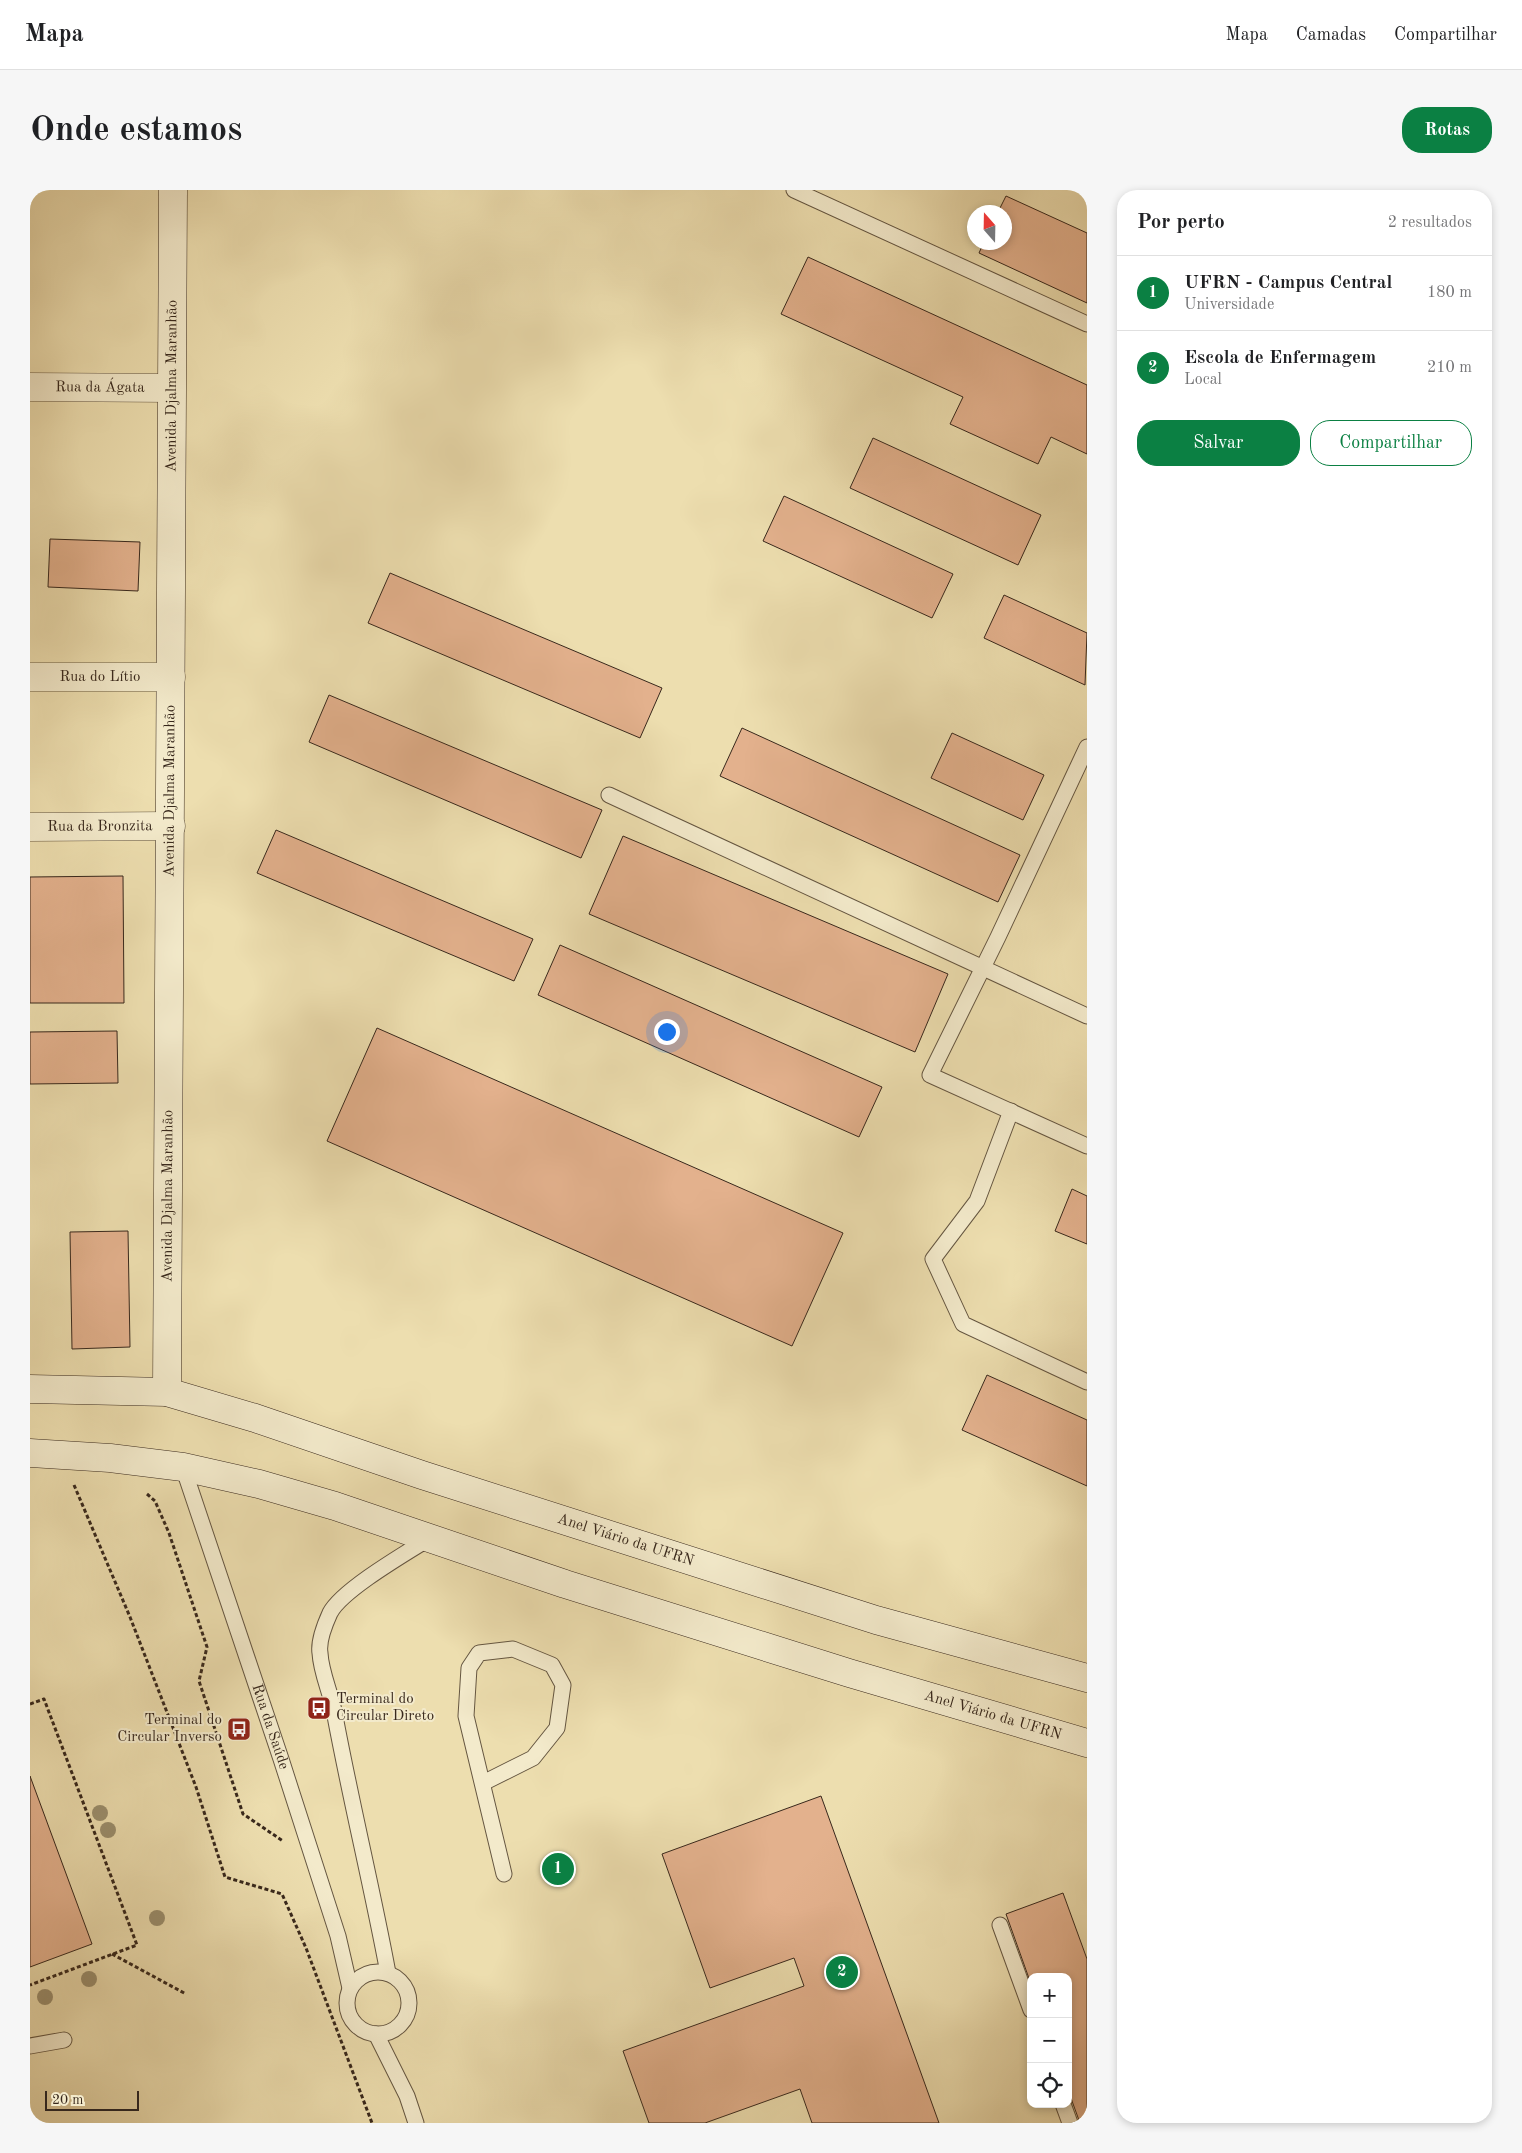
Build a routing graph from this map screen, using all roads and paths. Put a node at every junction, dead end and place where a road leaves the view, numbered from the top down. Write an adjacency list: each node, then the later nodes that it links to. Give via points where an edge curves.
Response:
1 (173, 190): 5 (main road, Avenida Djalma Maranhão)
2 (794, 190): 3 (lane)
3 (1087, 324)
4 (30, 387): 5 (main road, Rua da Ágata)
5 (171, 388): 7 (main road, Avenida Djalma Maranhão)
6 (30, 677): 7 (main road, Rua do Lítio)
7 (171, 677): 10 (main road, Avenida Djalma Maranhão)
8 (1087, 747): 12 (lane)
9 (609, 795): 12 (lane)
10 (171, 826): 11 (main road, Rua da Bronzita); 18 (main road, Avenida Djalma Maranhão)
11 (30, 827)
12 (982, 968): 13 (lane); 14 (lane, via 930,1075)
13 (1087, 1016)
14 (1010, 1111): 15 (lane); 16 (lane, via 977,1202 934,1259 963,1324)
15 (1087, 1146)
16 (1087, 1382)
17 (30, 1389): 18 (main road, Anel Viário da UFRN)
18 (167, 1392): 24 (main road, Anel Viário da UFRN, via 876,1620)
19 (30, 1453): 20 (main road, Anel Viário da UFRN, via 110,1458)
20 (183, 1468): 23 (main road, Anel Viário da UFRN, via 259,1484); 34 (lane, Rua da Saúde, via 338,1936)
21 (68, 1479): 41 (path, via 74,1484 130,1617 196,1787 224,1877 282,1894 306,1948)
22 (145, 1492): 28 (path, via 155,1501 169,1533 199,1620 207,1648 198,1681 243,1814)
23 (430, 1538): 26 (main road, Anel Viário da UFRN, via 840,1670); 32 (lane, via 338,1600 330,1612 319,1652 335,1714)
24 (1087, 1678)
25 (30, 1704): 31 (path, via 44,1699 137,1945)
26 (1087, 1743)
27 (483, 1783): 27 (lane, via 466,1716 469,1668 479,1653 513,1649 552,1665 563,1685 557,1728 533,1758); 29 (lane)
28 (287, 1844)
29 (504, 1874)
30 (1000, 1925): 36 (lane)
31 (111, 1954): 33 (path); 35 (path)
32 (388, 1973): 34 (lane, via 367,1974); 37 (lane, via 400,1980 410,2004 408,2014 395,2029)
33 (30, 1984)
34 (350, 1988): 37 (lane, Rua da Saúde, via 346,2002 349,2015 361,2029)
35 (186, 1994)
36 (1027, 1999)
37 (376, 2034): 42 (lane, via 407,2096)
38 (64, 2040): 39 (lane)
39 (30, 2046)
40 (1064, 2108): 43 (lane)
41 (372, 2123)
42 (416, 2123)
43 (1070, 2123)

